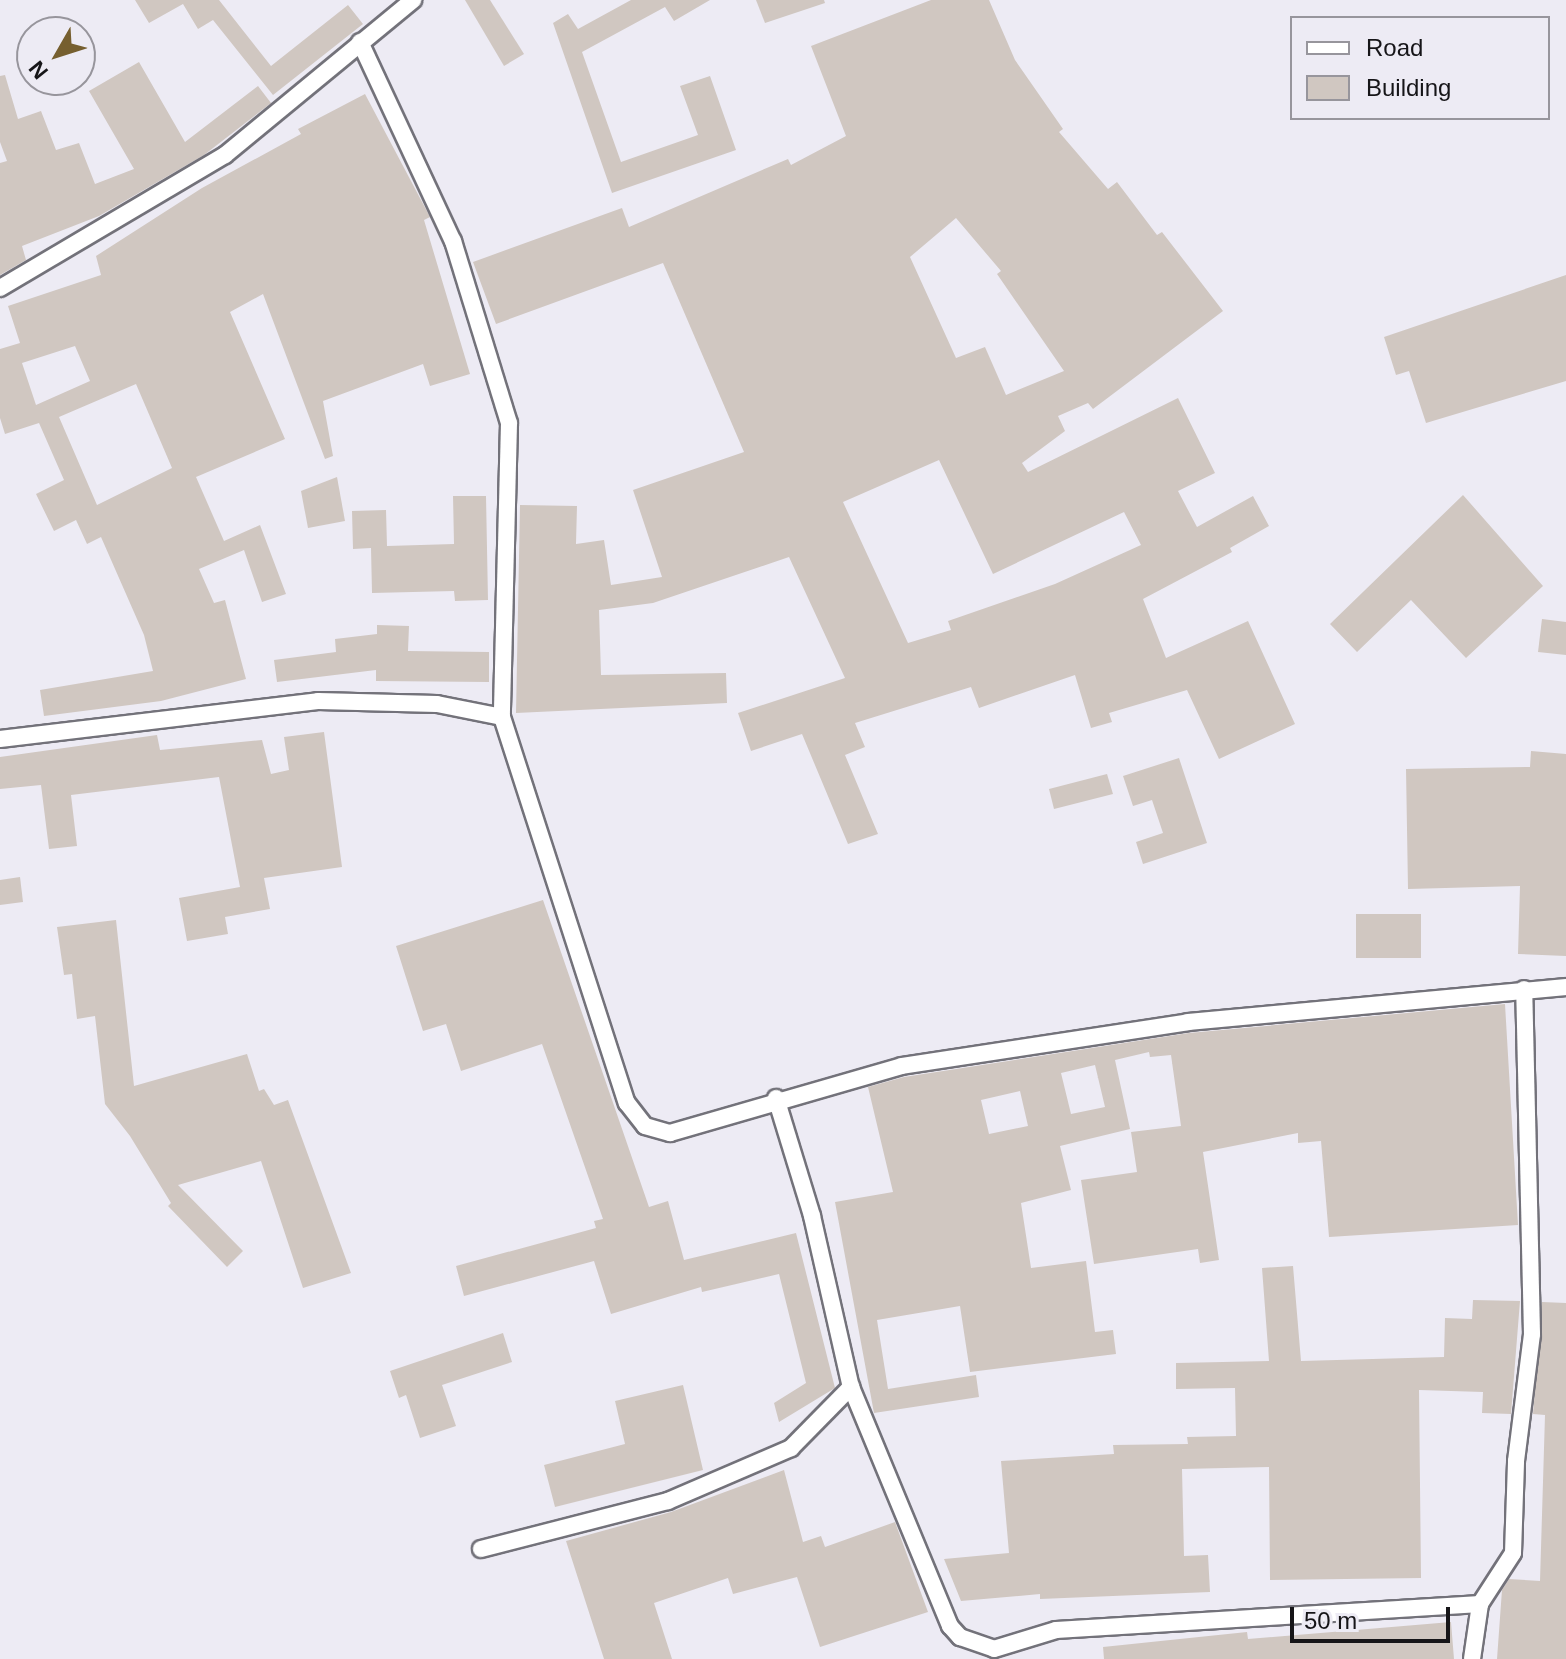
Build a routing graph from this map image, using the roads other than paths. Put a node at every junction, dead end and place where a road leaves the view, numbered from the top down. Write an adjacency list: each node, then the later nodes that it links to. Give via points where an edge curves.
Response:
1 (413, 0): 2 (street)
2 (360, 42): 3 (street, via 225,155); 4 (street, via 453,241 509,423)
3 (0, 288)
4 (502, 717): 5 (street, via 437,704 318,701); 8 (street, via 627,1103 645,1126 670,1133)
5 (0, 739)
6 (1566, 987): 7 (street)
7 (1524, 989): 8 (street, via 1188,1022 902,1066); 11 (street, via 1532,1334 1516,1461 1513,1553)
8 (776, 1098): 9 (street, via 812,1216)
9 (851, 1387): 10 (street, via 791,1448 668,1501); 11 (street, via 950,1626 978,1647 994,1649 1056,1630)
10 (481, 1549)
11 (1480, 1604): 12 (street)
12 (1472, 1659)

